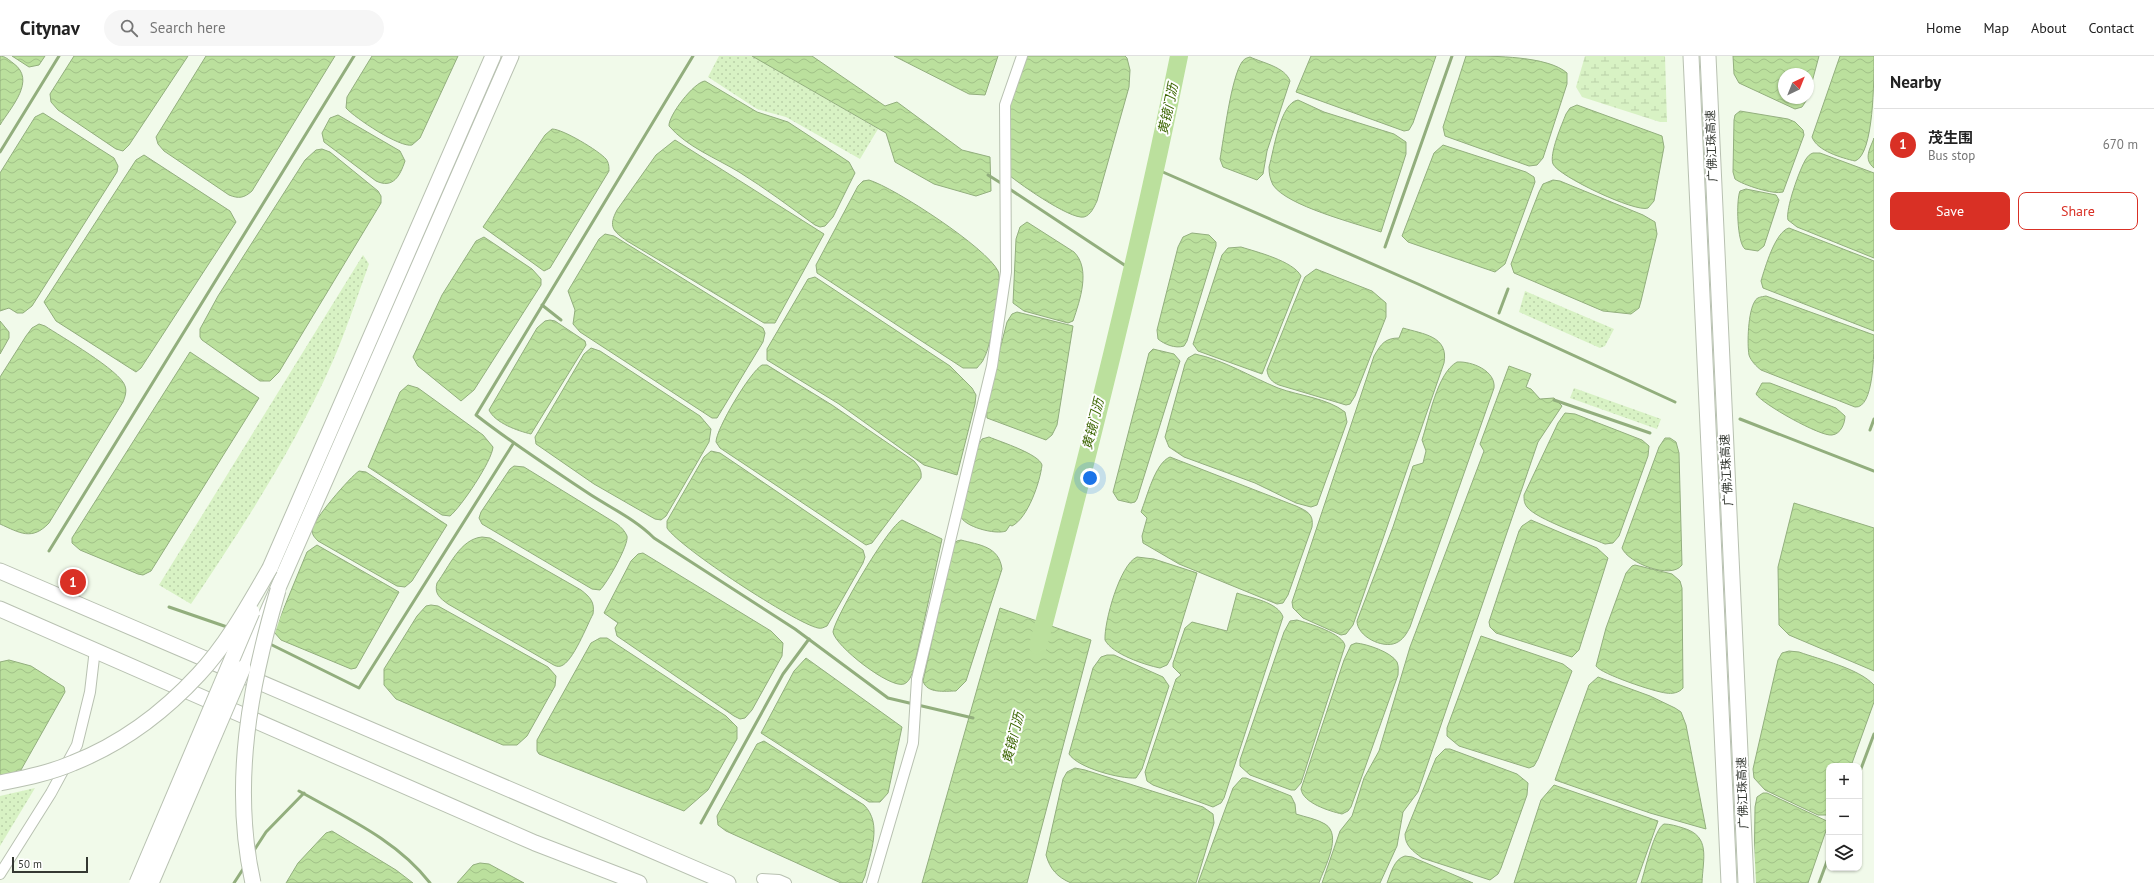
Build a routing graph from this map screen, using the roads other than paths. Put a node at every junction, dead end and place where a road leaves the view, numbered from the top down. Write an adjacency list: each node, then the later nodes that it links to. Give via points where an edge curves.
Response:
1 (493, 56): 6 (highway)
2 (511, 56): 8 (highway)
3 (1022, 56): 20 (street, via 1005,105 1006,272 992,366 917,678 913,743)
4 (1691, 56): 21 (highway, 广佛江珠高速)
5 (1708, 56): 22 (highway, 广佛江珠高速)
6 (270, 568): 11 (highway, bridge, via 242,615 200,673 150,719 114,743 73,763); 14 (highway, bridge)
7 (0, 571): 18 (highway)
8 (278, 590): 15 (highway, bridge); 16 (highway, bridge, via 254,682 244,744 243,805)
9 (0, 608): 10 (highway)
10 (95, 649): 12 (street, via 90,692 77,745 51,793); 17 (highway, via 535,843)
11 (0, 783)
12 (0, 874)
13 (762, 879): 19 (street)
14 (138, 883)
15 (151, 883)
16 (253, 883)
17 (639, 883)
18 (728, 883)
19 (786, 883)
20 (872, 883)
21 (1729, 883)
22 (1746, 883)

